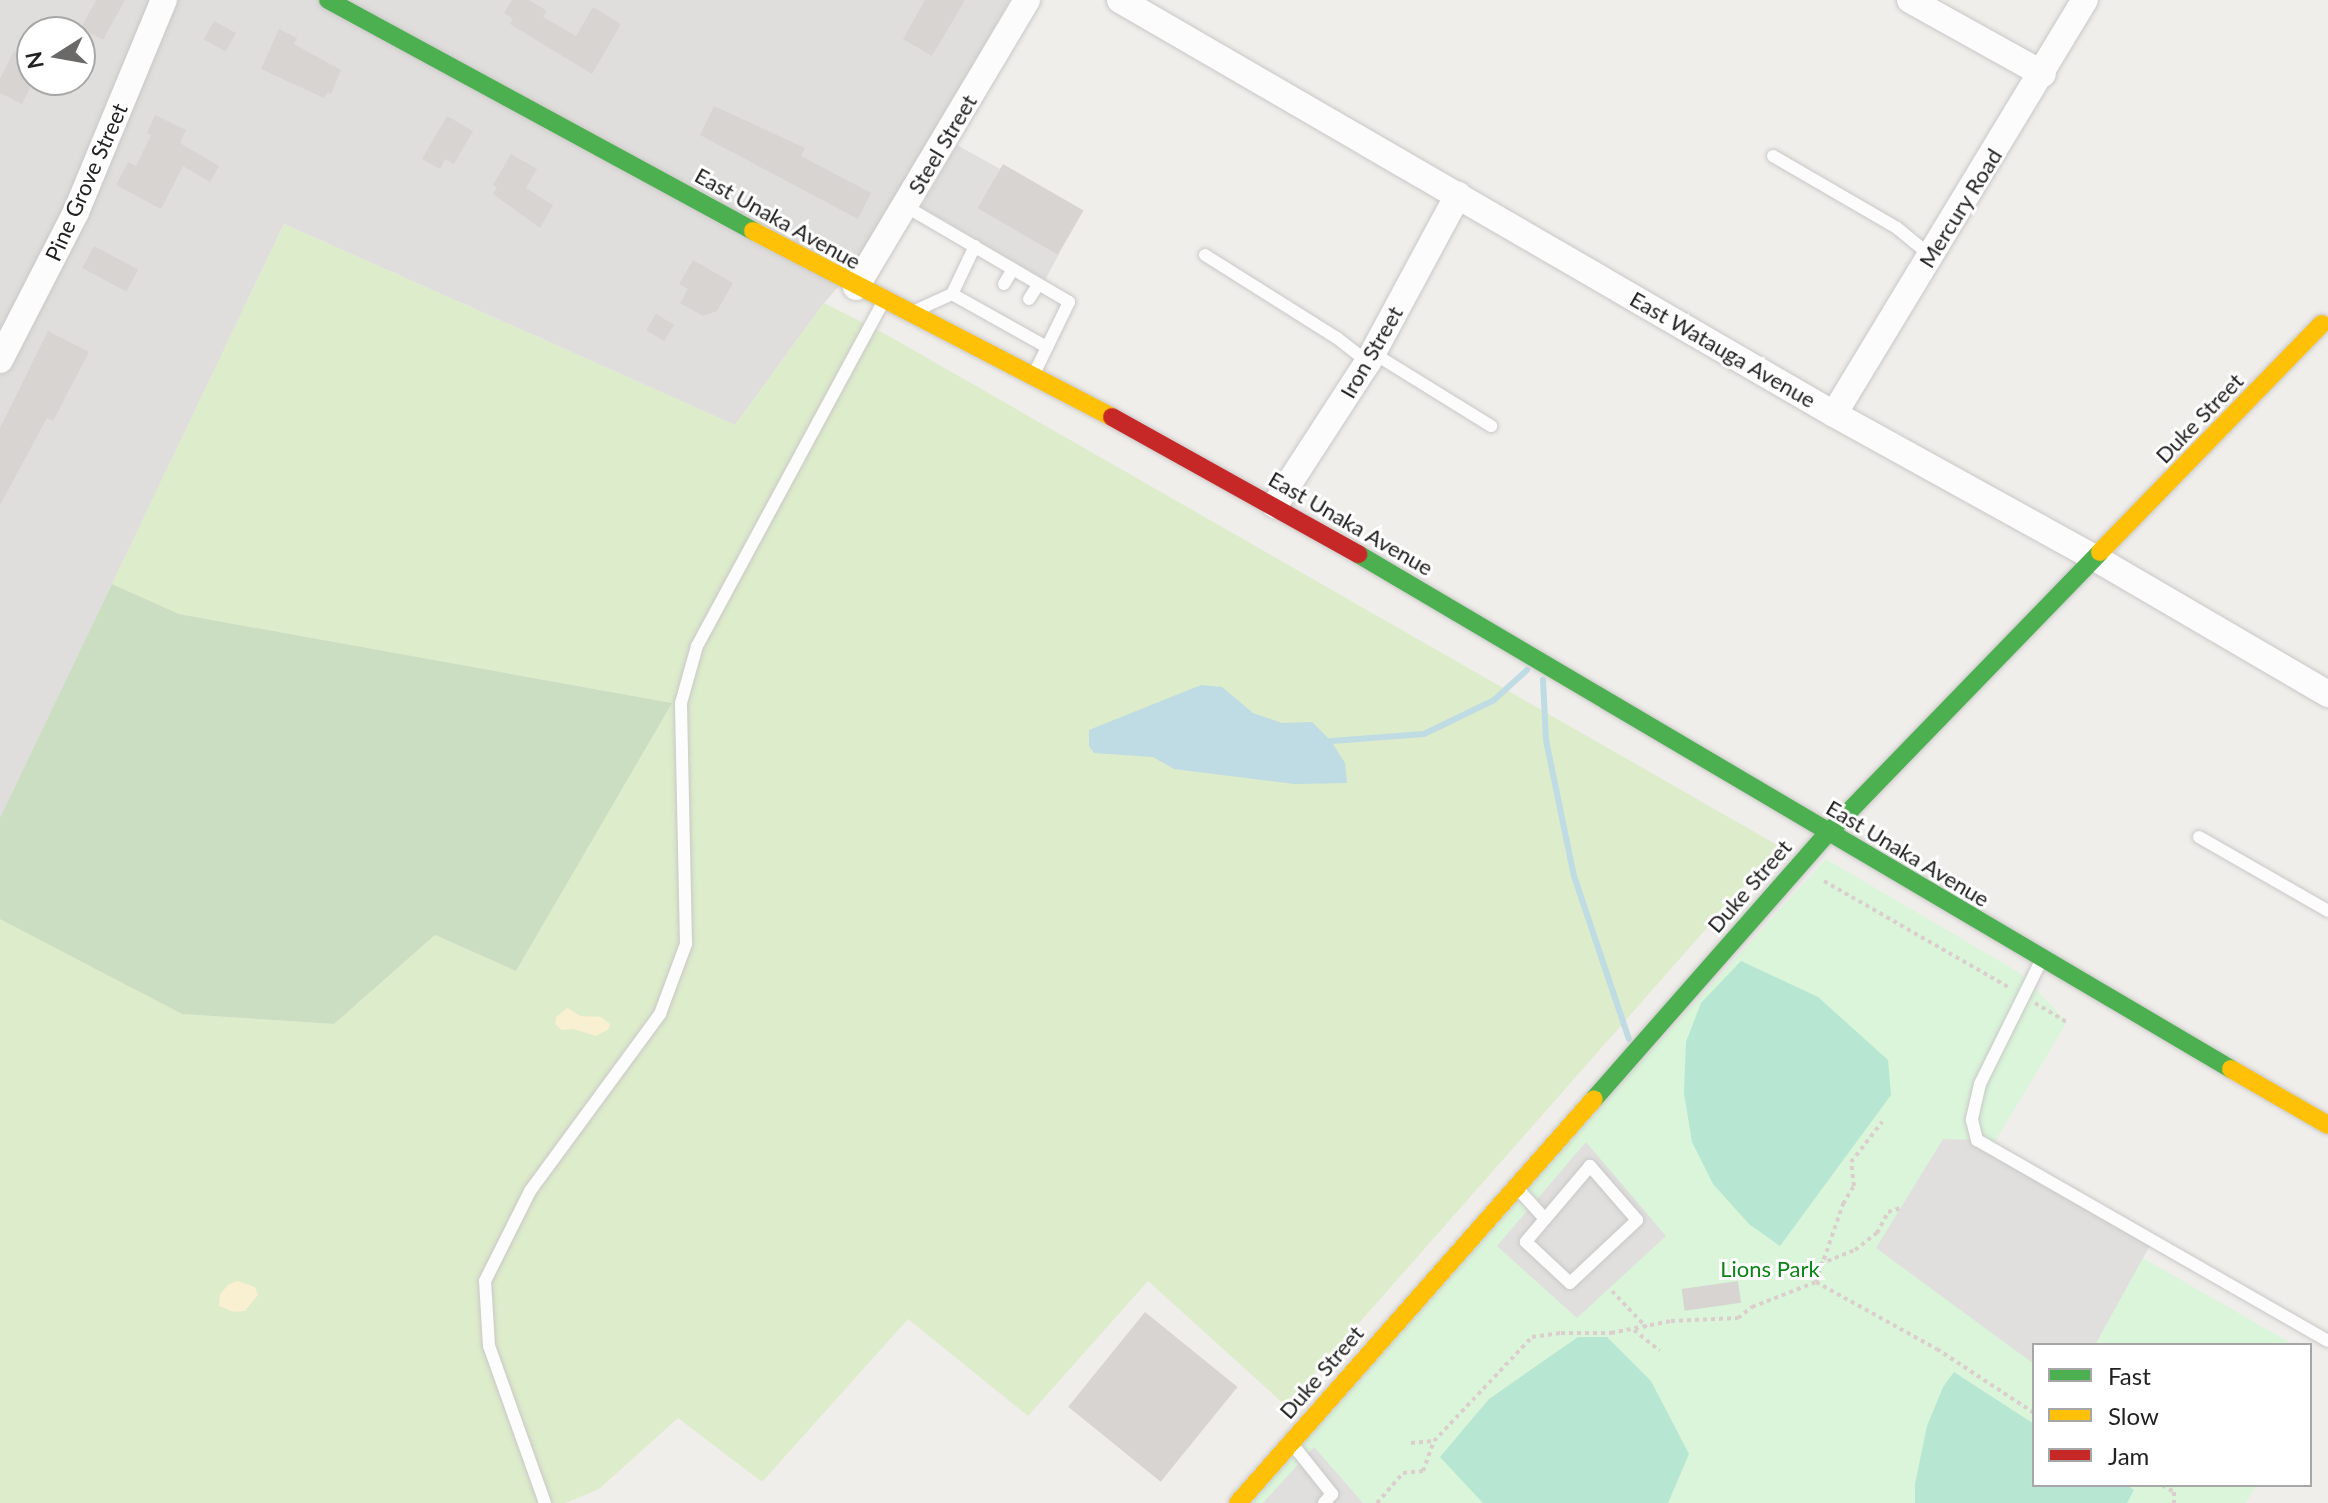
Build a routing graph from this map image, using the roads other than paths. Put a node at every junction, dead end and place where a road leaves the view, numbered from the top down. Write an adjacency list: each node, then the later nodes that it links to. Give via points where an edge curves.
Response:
1 (164, 0): 26 (street, Pine Grove Street, via 76,212)
2 (328, 0): 7 (main road, East Unaka Avenue)
3 (1027, 0): 11 (street, Steel Street)
4 (1120, 0): 10 (street, East Watauga Avenue)
5 (1910, 0): 8 (street)
6 (2085, 0): 8 (street, Mercury Road)
7 (374, 11): 18 (main road, East Unaka Avenue)
8 (2043, 74): 14 (street, Mercury Road)
9 (1773, 156): 14 (lane, via 1897,228)
10 (1458, 195): 25 (street, Iron Street); 28 (street, East Watauga Avenue)
11 (905, 206): 12 (lane); 18 (street, Steel Street)
12 (975, 246): 15 (lane); 19 (lane)
13 (1205, 255): 25 (lane)
14 (1931, 256): 28 (street, Mercury Road)
15 (1013, 269): 16 (lane); 17 (lane)
16 (1004, 284)
17 (1038, 285): 20 (lane); 24 (lane, via 1069,302)
18 (856, 287): 21 (main road, East Unaka Avenue)
19 (952, 294): 22 (lane); 24 (lane, via 988,309)
20 (1029, 299)
21 (883, 302): 22 (main road, East Unaka Avenue); 42 (lane, via 697,646 681,703 686,944 660,1014 530,1191 485,1281 489,1346)
22 (908, 314): 27 (main road, East Unaka Avenue)
23 (2322, 324): 31 (main road, Duke Street)
24 (1047, 347): 27 (lane)
25 (1370, 357): 29 (lane); 30 (street, Iron Street)
26 (0, 360)
27 (1033, 375): 30 (main road, East Unaka Avenue)
28 (1834, 414): 31 (street, East Watauga Avenue)
29 (1491, 426)
30 (1275, 505): 33 (main road, East Unaka Avenue)
31 (2097, 559): 32 (street, East Watauga Avenue); 33 (main road, Duke Street)
32 (2328, 694)
33 (1828, 833): 36 (main road, East Unaka Avenue); 38 (main road, Duke Street)
34 (2199, 837): 35 (lane)
35 (2328, 911)
36 (2042, 961): 37 (main road, East Unaka Avenue); 40 (lane, via 1980,1084 1972,1120 1977,1140)
37 (2328, 1125)
38 (1516, 1187): 39 (lane); 41 (main road, Duke Street)
39 (1545, 1219): 39 (lane, via 1526,1242 1570,1283 1637,1220 1590,1166)
40 (2328, 1341)
41 (1291, 1443): 43 (main road, Duke Street); 44 (lane, via 1332,1494)
42 (545, 1503)
43 (1238, 1503)
44 (1324, 1503)

